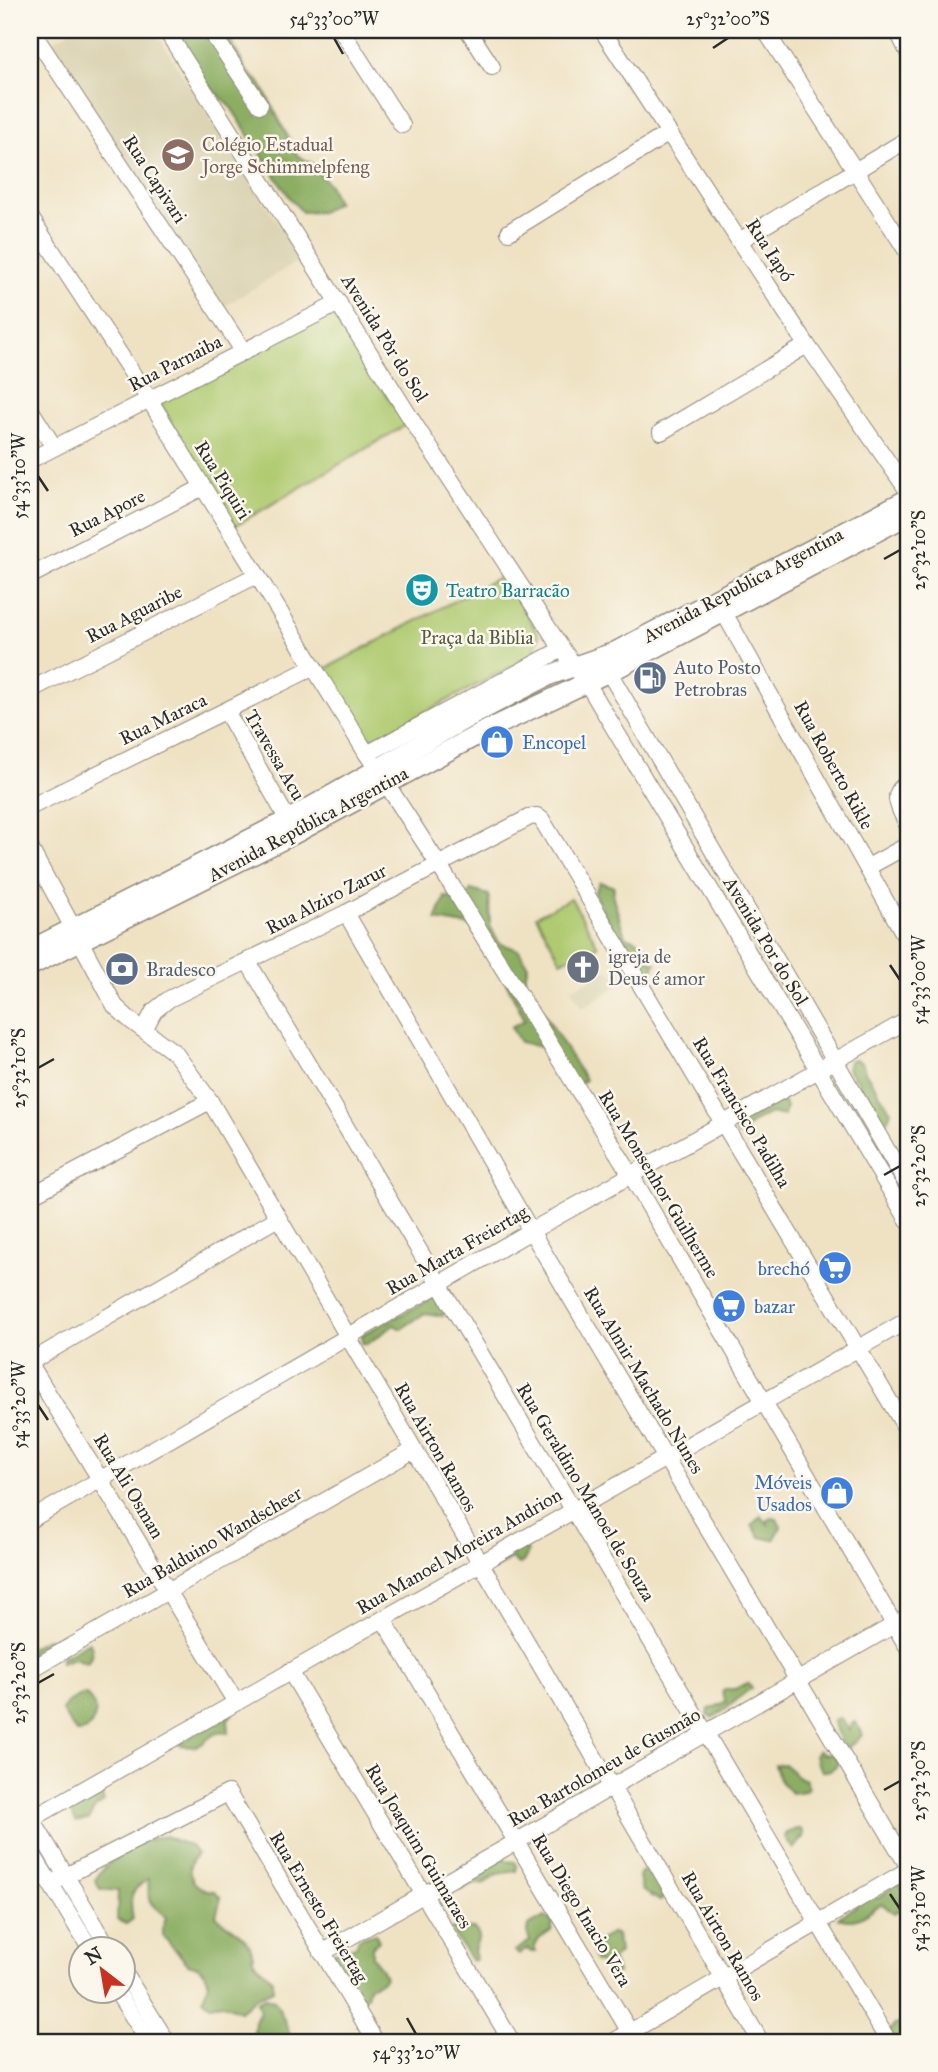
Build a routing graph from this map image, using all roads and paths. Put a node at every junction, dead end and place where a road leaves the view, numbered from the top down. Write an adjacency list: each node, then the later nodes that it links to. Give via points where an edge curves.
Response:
1 (31, 30): 22 (street, Rua Capivari)
2 (166, 30): 20 (street, Avenida Pôr do Sol)
3 (210, 30): 11 (street)
4 (341, 30): 12 (street)
5 (468, 30): 10 (street)
6 (602, 30): 13 (street, Rua Iapó)
7 (765, 30): 15 (street)
8 (897, 30): 9 (street)
9 (908, 51)
10 (492, 67)
11 (260, 105)
12 (402, 125)
13 (668, 133): 17 (street); 18 (street, Rua Iapó)
14 (908, 139): 15 (street)
15 (856, 170): 18 (street); 19 (street)
16 (30, 217): 23 (street, Rua Piquiri)
17 (509, 232)
18 (739, 241): 21 (street, Rua Iapó)
19 (908, 253)
20 (339, 303): 22 (street, Rua Parnaiba); 35 (street, Avenida Pôr do Sol)
21 (807, 345): 25 (street); 29 (street, Rua Iapó)
22 (244, 352): 23 (street, Rua Parnaiba)
23 (149, 399): 26 (street, Rua Parnaiba); 28 (street, Rua Piquiri)
24 (30, 409): 26 (street)
25 (661, 432)
26 (54, 447): 27 (street, Rua Parnaiba)
27 (30, 460)
28 (203, 487): 32 (street, Rua Piquiri); 33 (street, Rua Apore)
29 (908, 491)
30 (908, 499): 34 (main road, Avenida Republica Argentina)
31 (908, 515): 34 (main road, Avenida Republica Argentina)
32 (257, 575): 38 (street, Rua Piquiri); 40 (street, Rua Aguaribe)
33 (30, 576)
34 (719, 605): 37 (main road, Avenida Republica Argentina); 51 (street, Rua Roberto Rikle)
35 (562, 649): 36 (street, Avenida Pôr do Sol); 42 (street, Avenida República Argentina)
36 (575, 665): 37 (main road, Avenida Republica Argentina); 39 (street, Avenida Por do Sol); 42 (main road, Avenida República Argentina)
37 (605, 665): 39 (main road, Avenida Republica Argentina); 60 (street, Avenida Por do Sol)
38 (314, 667): 41 (street, Rua Maraca); 42 (street, Rua Piquiri)
39 (587, 683): 42 (main road, Avenida República Argentina, via 483,733); 61 (street, Avenida Por do Sol)
40 (30, 690)
41 (226, 711): 44 (street, Rua Maraca); 46 (street, Travessa Acu)
42 (376, 769): 46 (main road, Avenida República Argentina); 50 (street, Rua Monsenhor Guilherme); 53 (main road, Avenida República Argentina, via 292,835)
43 (908, 783): 47 (street, via 896,794)
44 (30, 807)
45 (537, 816): 50 (street, Rua Alziro Zarur); 63 (street, Rua Francisco Padilha)
46 (288, 820): 53 (main road, Avenida República Argentina)
47 (908, 825)
48 (908, 845): 51 (street)
49 (30, 848): 53 (street, Rua Airton Ramos)
50 (439, 865): 52 (street, Rua Alziro Zarur); 64 (street, Rua Monsenhor Guilherme)
51 (867, 867): 54 (street, Rua Roberto Rikle)
52 (346, 913): 56 (street, Rua Alziro Zarur); 69 (street, Rua Almir Machado Nunes)
53 (76, 935): 55 (main road, Avenida República Argentina); 57 (main road, Avenida República Argentina); 59 (street, Rua Airton Ramos, via 115,1006)
54 (908, 941)
55 (30, 950)
56 (248, 962): 59 (street, Rua Alziro Zarur, via 169,999 154,1011); 70 (street, Rua Geraldino Manoel de Souza)
57 (30, 966)
58 (908, 1020): 60 (street, Rua Marta Freiertag)
59 (144, 1030): 62 (street, Rua Airton Ramos, via 175,1053)
60 (835, 1062): 61 (street, Rua Marta Freiertag); 65 (street, Avenida Por do Sol)
61 (819, 1071): 63 (street, Rua Marta Freiertag); 68 (street, Avenida Por do Sol)
62 (210, 1101): 66 (street); 67 (street, Rua Airton Ramos)
63 (725, 1125): 64 (street, Rua Marta Freiertag); 73 (street, Rua Francisco Padilha)
64 (631, 1175): 69 (street, Rua Marta Freiertag); 75 (street, Rua Monsenhor Guilherme)
65 (908, 1186)
66 (30, 1196)
67 (278, 1218): 72 (street, Rua Airton Ramos); 74 (street)
68 (908, 1220)
69 (531, 1231): 70 (street, Rua Marta Freiertag); 78 (street, Rua Almir Machado Nunes)
70 (439, 1284): 72 (street, Rua Marta Freiertag); 80 (street, Rua Geraldino Manoel de Souza)
71 (908, 1320): 73 (street, Rua Manoel Moreira Andrion)
72 (348, 1336): 77 (street, Rua Airton Ramos); 79 (street, Rua Marta Freiertag)
73 (858, 1348): 75 (street, Rua Manoel Moreira Andrion); 76 (street, Rua Francisco Padilha)
74 (30, 1363): 79 (street, Rua Ali Osman)
75 (763, 1402): 78 (street, Rua Manoel Moreira Andrion); 85 (street, Rua Monsenhor Guilherme)
76 (908, 1432)
77 (414, 1450): 82 (street, Rua Airton Ramos); 83 (street, Rua Balduino Wandscheer)
78 (665, 1458): 80 (street, Rua Manoel Moreira Andrion); 89 (street, Rua Almir Machado Nunes)
79 (100, 1480): 81 (street, Rua Marta Freiertag); 83 (street, Rua Ali Osman)
80 (572, 1511): 82 (street, Rua Manoel Moreira Andrion); 91 (street, Rua Geraldino Manoel de Souza)
81 (30, 1520)
82 (480, 1564): 84 (street, Rua Manoel Moreira Andrion); 92 (street, Rua Airton Ramos)
83 (168, 1591): 87 (street, Rua Balduino Wandscheer); 90 (street, Rua Ali Osman)
84 (383, 1619): 88 (street, Rua Manoel Moreira Andrion); 94 (street, Rua Diego Inacio Vera)
85 (901, 1621): 86 (street, Rua Monsenhor Guilherme); 89 (street, Rua Bartolomeu de Gusmão)
86 (908, 1648)
87 (30, 1670)
88 (290, 1671): 90 (street, Rua Manoel Moreira Andrion); 99 (street, Rua Joaquim Guimaraes)
89 (797, 1681): 91 (street, Rua Bartolomeu de Gusmão); 96 (street, Rua Almir Machado Nunes)
90 (235, 1701): 93 (street, Rua Manoel Moreira Andrion)
91 (705, 1733): 92 (street, Rua Bartolomeu de Gusmão); 100 (street, Rua Geraldino Manoel de Souza)
92 (611, 1786): 94 (street, Rua Bartolomeu de Gusmão); 104 (street, Rua Airton Ramos)
93 (30, 1818): 97 (street)
94 (517, 1841): 99 (street, Rua Bartolomeu de Gusmão); 107 (street, Rua Diego Inacio Vera)
95 (30, 1850): 98 (street)
96 (908, 1868): 100 (street)
97 (65, 1875): 98 (street); 102 (street); 103 (street, Rua Ernesto Freiertag, via 228,1793)
98 (50, 1884): 101 (street)
99 (424, 1895): 103 (street, Rua Bartolomeu de Gusmão); 111 (street, Rua Joaquim Guimaraes)
100 (819, 1923): 104 (street); 114 (street, Rua Geraldino Manoel de Souza)
101 (82, 1936)
102 (102, 1936)
103 (322, 1953): 110 (street, Rua Ernesto Freiertag)
104 (723, 1979): 107 (street); 113 (street, Rua Airton Ramos)
105 (136, 1992): 109 (street)
106 (126, 2006): 108 (street)
107 (633, 2038): 112 (street)
108 (149, 2042)
109 (166, 2042)
110 (376, 2042)
111 (512, 2042)
112 (613, 2042)
113 (761, 2042)
114 (889, 2042)

